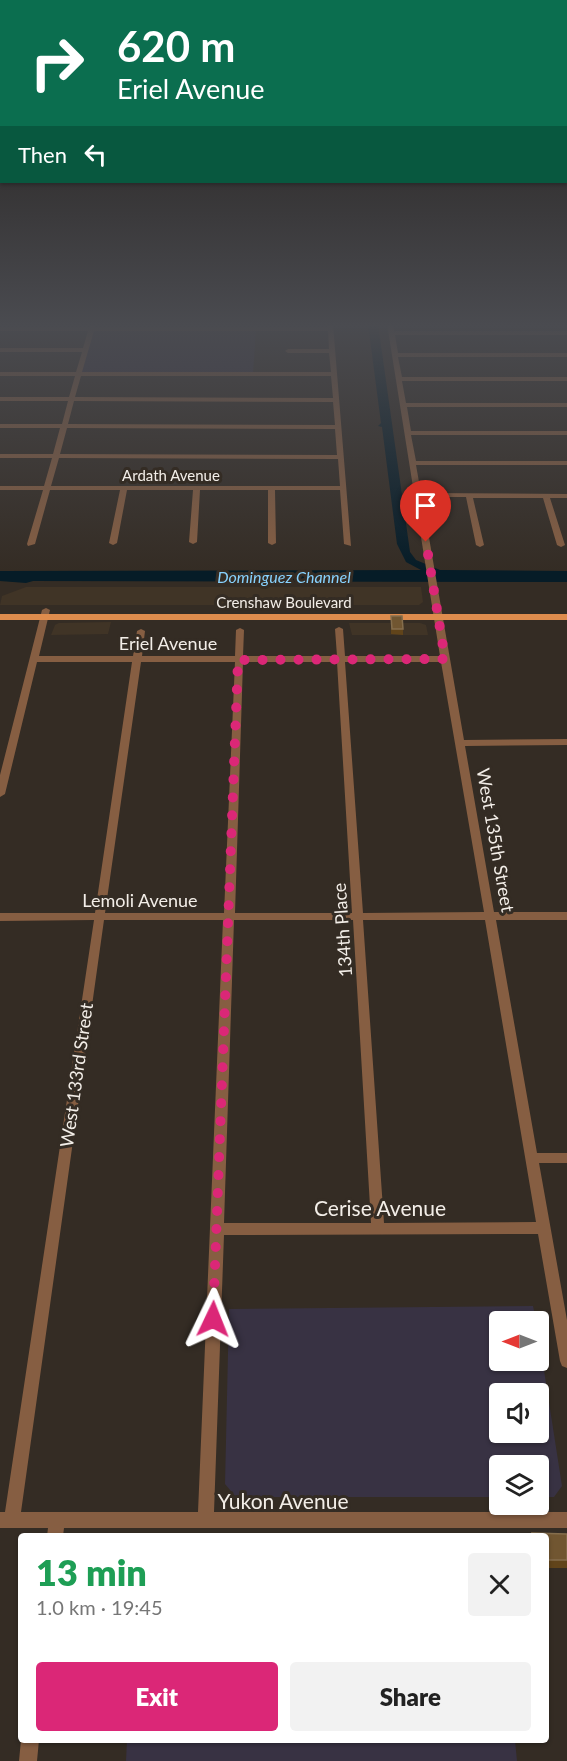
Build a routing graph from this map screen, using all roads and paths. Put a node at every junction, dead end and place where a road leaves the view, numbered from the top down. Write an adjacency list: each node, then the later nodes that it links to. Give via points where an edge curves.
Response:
1 (70, 406): 5 (street)
2 (335, 406): 6 (street)
3 (403, 406): 7 (street, West 135th Street)
4 (0, 426): 5 (street)
5 (64, 426): 6 (street); 10 (street)
6 (337, 427): 11 (street)
7 (407, 433): 8 (street); 12 (street, West 135th Street)
8 (567, 433)
9 (0, 456): 10 (street)
10 (56, 456): 11 (street); 15 (street)
11 (340, 457): 19 (street)
12 (412, 463): 13 (street); 20 (street, West 135th Street)
13 (567, 463)
14 (0, 488): 15 (street, Ardath Avenue)
15 (46, 488): 16 (street, Ardath Avenue); 27 (street)
16 (124, 488): 17 (street, Ardath Avenue); 25 (street)
17 (197, 488): 18 (street, Ardath Avenue); 24 (street)
18 (272, 488): 19 (street, Ardath Avenue); 26 (street)
19 (343, 488): 28 (street)
20 (418, 495): 21 (street); 35 (street, West 135th Street)
21 (469, 496): 22 (street); 30 (street)
22 (546, 496): 23 (street); 29 (street)
23 (567, 496)
24 (193, 542)
25 (113, 543)
26 (272, 543)
27 (31, 544)
28 (348, 544)
29 (561, 544)
30 (480, 545)
31 (0, 610): 33 (main road, Crenshaw Boulevard)
32 (567, 610): 34 (main road, Crenshaw Boulevard)
33 (46, 613): 35 (main road, Crenshaw Boulevard); 36 (main road, Crenshaw Boulevard); 41 (street)
34 (554, 613): 35 (main road, Crenshaw Boulevard); 37 (main road, Crenshaw Boulevard)
35 (438, 614): 44 (street, West 135th Street)
36 (0, 617)
37 (567, 617)
38 (339, 629): 43 (street, 134th Place)
39 (240, 630): 45 (street)
40 (141, 631): 42 (street, West 133rd Street)
41 (34, 659): 42 (street, Eriel Avenue); 48 (street)
42 (137, 659): 45 (street, Eriel Avenue); 50 (street, West 133rd Street)
43 (341, 659): 44 (street, Eriel Avenue); 45 (street, Eriel Avenue); 49 (street, 134th Place)
44 (445, 659): 47 (street, West 135th Street)
45 (238, 660): 54 (street)
46 (567, 742): 47 (street)
47 (460, 743): 51 (street, West 135th Street)
48 (0, 794)
49 (358, 915): 51 (street, Lemoli Avenue); 54 (street, Lemoli Avenue); 57 (street, 134th Place)
50 (99, 916): 53 (street, Lemoli Avenue); 54 (street, Lemoli Avenue); 61 (street, West 133rd Street)
51 (489, 916): 52 (street, Lemoli Avenue); 55 (street, West 135th Street)
52 (567, 916)
53 (0, 917)
54 (228, 917): 59 (street)
55 (532, 1158): 56 (street); 58 (street, West 135th Street)
56 (567, 1158)
57 (378, 1228): 58 (street, Cerise Avenue); 59 (street, Cerise Avenue)
58 (544, 1228): 60 (street, West 135th Street)
59 (216, 1229): 63 (street)
60 (567, 1361)
61 (6, 1520): 64 (street, Yukon Avenue)
62 (567, 1520): 63 (street, Yukon Avenue)
63 (206, 1521): 64 (street, Yukon Avenue)
64 (56, 1528)
65 (30, 1743): 66 (street)
66 (28, 1761)

